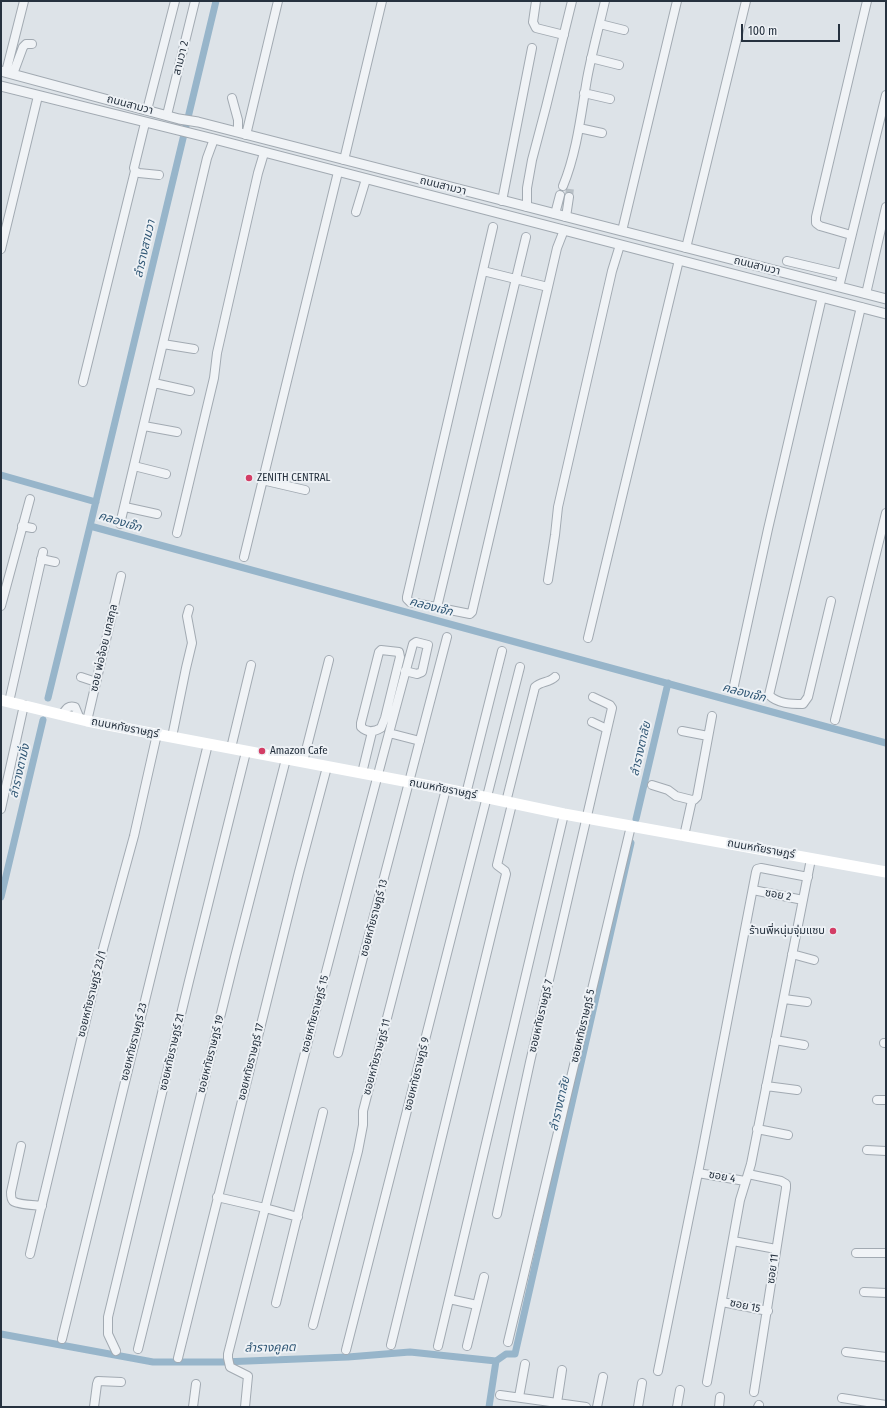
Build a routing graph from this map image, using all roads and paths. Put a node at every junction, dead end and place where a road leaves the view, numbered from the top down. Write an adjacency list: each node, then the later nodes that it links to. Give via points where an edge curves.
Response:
1 (18, 1): 20 (street)
2 (24, 1): 20 (street)
3 (175, 1): 29 (street)
4 (195, 1): 30 (street, สามวา 2)
5 (278, 1): 34 (street)
6 (382, 1): 37 (street)
7 (536, 1): 15 (street, via 533,22 536,28)
8 (572, 1): 15 (street)
9 (605, 1): 13 (street)
10 (677, 1): 51 (street)
11 (746, 1): 56 (street)
12 (867, 1): 52 (street, via 816,217 816,223 820,226)
13 (600, 24): 14 (street); 18 (street)
14 (624, 30)
15 (564, 35): 44 (street, via 532,160 527,188)
16 (32, 44): 20 (street, via 23,46)
17 (532, 48): 43 (street)
18 (591, 58): 19 (street); 23 (street)
19 (619, 66)
20 (6, 72): 22 (street, ถนนสามวา)
21 (1, 86): 25 (street, ถนนสามวา)
22 (80, 92): 28 (street); 29 (street, ถนนสามวา)
23 (584, 93): 27 (street); 32 (street)
24 (886, 95): 52 (street)
25 (38, 96): 28 (street, ถนนสามวา); 57 (street)
26 (232, 98): 34 (street)
27 (610, 99)
28 (76, 104): 31 (street, ถนนสามวา)
29 (148, 110): 30 (street, ถนนสามวา)
30 (167, 115): 34 (street, ถนนสามวา)
31 (145, 123): 35 (street, ถนนสามวา); 38 (street)
32 (579, 128): 33 (street); 42 (street)
33 (602, 133)
34 (242, 134): 37 (street, ถนนสามวา)
35 (214, 139): 36 (street, ถนนสามวา); 71 (street, via 207,158)
36 (264, 153): 39 (street, ถนนสามวา); 89 (street)
37 (344, 160): 43 (street, ถนนสามวา)
38 (135, 171): 40 (street); 73 (street)
39 (338, 172): 41 (street, ถนนสามวา); 80 (street)
40 (159, 175)
41 (366, 179): 46 (street); 50 (street, ถนนสามวา)
42 (566, 187)
43 (502, 201): 44 (street, ถนนสามวา)
44 (528, 207): 47 (street, ถนนสามวา)
45 (886, 207): 66 (street)
46 (356, 212)
47 (556, 214): 48 (street, ถนนสามวา); 48 (street, via 560,197 569,199)
48 (566, 217): 51 (street, ถนนสามวา)
49 (493, 227): 61 (street)
50 (564, 230): 55 (street, ถนนสามวา); 64 (street)
51 (622, 231): 54 (street, ถนนสามวา)
52 (851, 235): 62 (street)
53 (526, 237): 63 (street)
54 (658, 240): 56 (street, ถนนสามวา); 58 (street)
55 (620, 245): 58 (street, ถนนสามวา); 93 (street, via 558,507)
56 (686, 248): 65 (street, ถนนสามวา)
57 (1, 249)
58 (654, 254): 59 (street, ถนนสามวา)
59 (679, 260): 67 (street, ถนนสามวา); 99 (street)
60 (787, 261): 62 (street)
61 (483, 271): 63 (street); 96 (street, via 406,596 410,602)
62 (842, 274): 65 (street)
63 (515, 279): 64 (street); 96 (street)
64 (548, 287): 96 (street, via 472,612 470,614)
65 (839, 287): 66 (street, ถนนสามวา)
66 (866, 294): 68 (street, ถนนสามวา)
67 (822, 297): 69 (street, ถนนสามวา); 108 (street)
68 (886, 299)
69 (861, 307): 70 (street, ถนนสามวา); 94 (street, via 769,695 774,700 788,704 803,704 808,697)
70 (886, 314)
71 (163, 344): 72 (street); 74 (street)
72 (194, 350)
73 (83, 382)
74 (154, 383): 75 (street); 76 (street)
75 (190, 390)
76 (144, 426): 77 (street); 78 (street)
77 (177, 432)
78 (134, 466): 79 (street); 83 (street)
79 (166, 474)
80 (262, 480): 81 (street); 90 (street)
81 (305, 490)
82 (30, 499): 87 (street)
83 (124, 507): 85 (street); 86 (street)
84 (886, 513): 114 (street)
85 (157, 514)
86 (120, 524)
87 (22, 526): 88 (street); 95 (street)
88 (32, 528)
89 (177, 533)
90 (244, 557)
91 (55, 562): 110 (street, via 42,555)
92 (121, 576): 107 (street, ซอย พ่อจ้อย นกสกุล)
93 (548, 580)
94 (831, 601)
95 (1, 606)
96 (437, 607)
97 (189, 609): 122 (street, via 187,616 192,643)
98 (447, 637): 123 (street, ซอยหทัยราษฎร์ 13)
99 (588, 638)
100 (502, 650): 135 (street)
101 (329, 660): 128 (street)
102 (251, 664): 125 (street)
103 (520, 667): 136 (street, ซอยหทัยราษฎร์ 9)
104 (405, 671): 119 (street, ซอยหทัยราษฎร์ 15)
105 (81, 677): 107 (street)
106 (555, 677): 138 (street, via 535,687)
107 (96, 682): 113 (street, ซอย พ่อจ้อย นกสกุล)
108 (733, 690)
109 (593, 697): 116 (street, ซอยหทัยราษฎร์ 7, via 612,708)
110 (5, 701): 111 (main road, ถนนหทัยราษฎร์)
111 (24, 705): 113 (main road, ถนนหทัยราษฎร์); 139 (street)
112 (712, 716): 121 (street)
113 (84, 720): 120 (main road, ถนนหทัยราษฎร์)
114 (835, 720)
115 (592, 722): 116 (street)
116 (607, 729): 141 (street, ซอยหทัยราษฎร์ 7)
117 (682, 731): 121 (street)
118 (372, 732): 118 (street, via 381,728 385,718 400,657 399,652 379,652 361,724 363,729); 130 (street)
119 (389, 733): 123 (street); 131 (street, ซอยหทัยราษฎร์ 15)
120 (157, 734): 122 (main road, ถนนหทัยราษฎร์); 167 (street, ซอยหทัยราษฎร์ 23/1)
121 (708, 736): 137 (street, via 697,797)
122 (172, 737): 124 (main road, ถนนหทัยราษฎร์)
123 (420, 741): 132 (street, ซอยหทัยราษฎร์ 13)
124 (208, 744): 125 (main road, ถนนหทัยราษฎร์); 185 (street, ซอยหทัยราษฎร์ 23)
125 (231, 748): 126 (main road, ถนนหทัยราษฎร์)
126 (246, 752): 127 (main road, ถนนหทัยราษฎร์); 192 (street, ซอยหทัยราษฎร์ 21, via 108,1317 108,1334)
127 (286, 759): 128 (main road, ถนนหทัยราษฎร์); 190 (street, ซอยหทัยราษฎร์ 19)
128 (303, 762): 129 (main road, ถนนหทัยราษฎร์)
129 (327, 767): 130 (main road, ถนนหทัยราษฎร์); 166 (street, ซอยหทัยราษฎร์ 17, via 298,872)
130 (362, 773): 131 (main road, ถนนหทัยราษฎร์)
131 (377, 777): 132 (main road, ถนนหทัยราษฎร์); 168 (street, ซอยหทัยราษฎร์ 15)
132 (410, 782): 134 (main road, ถนนหทัยราษฎร์); 155 (street, ซอยหทัยราษฎร์ 13)
133 (652, 785): 137 (street)
134 (446, 790): 135 (main road, ถนนหทัยราษฎร์); 184 (street, ซอยหทัยราษฎร์ 11, via 363,1111 358,1151)
135 (466, 794): 136 (main road, ถนนหทัยราษฎร์)
136 (487, 798): 138 (main road, ถนนหทัยราษฎร์); 191 (street, ซอยหทัยราษฎร์ 9)
137 (692, 800): 143 (street)
138 (509, 803): 140 (main road, ถนนหทัยราษฎร์); 187 (street, via 497,865 506,874)
139 (1, 809)
140 (564, 814): 141 (main road, ถนนหทัยราษฎร์); 179 (street)
141 (587, 818): 142 (main road, ถนนหทัยราษฎร์); 169 (street, ซอยหทัยราษฎร์ 7)
142 (631, 826): 143 (main road, ถนนหทัยราษฎร์); 186 (street, ซอยหทัยราษฎร์ 5)
143 (684, 836): 144 (main road, ถนนหทัยราษฎร์)
144 (811, 859): 145 (main road, ถนนหทัยราษฎร์); 146 (street)
145 (886, 872)
146 (808, 877): 147 (street, via 761,868 757,869); 148 (street)
147 (753, 890): 148 (street, ซอย 2); 164 (street)
148 (803, 900): 149 (street)
149 (792, 954): 150 (street); 151 (street)
150 (814, 960)
151 (784, 999): 152 (street); 153 (street)
152 (807, 1002)
153 (775, 1040): 154 (street); 156 (street)
154 (804, 1045)
155 (338, 1053)
156 (766, 1086): 157 (street); 159 (street)
157 (797, 1090)
158 (323, 1112): 170 (street)
159 (757, 1129): 160 (street); 165 (street)
160 (788, 1135)
161 (21, 1146): 167 (street, via 11,1192 12,1198 14,1202)
162 (867, 1150): 163 (street)
163 (886, 1150)
164 (698, 1173): 165 (street, ซอย 4); 198 (street)
165 (746, 1178): 171 (street); 172 (street, ซอย 11, via 781,1181 786,1184)
166 (217, 1197): 168 (street); 195 (street, ซอยหทัยราษฎร์ 17)
167 (42, 1206): 175 (street, ซอยหทัยราษฎร์ 23/1)
168 (265, 1208): 170 (street); 214 (street, ซอยหทัยราษฎร์ 15, via 228,1358 230,1367 248,1376)
169 (497, 1214)
170 (298, 1217): 181 (street)
171 (733, 1241): 172 (street); 180 (street)
172 (776, 1249): 183 (street, ซอย 11)
173 (856, 1253): 174 (street)
174 (886, 1253)
175 (30, 1254)
176 (484, 1277): 182 (street)
177 (864, 1292): 178 (street)
178 (886, 1293)
179 (450, 1299): 182 (street); 188 (street)
180 (722, 1302): 183 (street, ซอย 15); 201 (street)
181 (276, 1303)
182 (477, 1305): 189 (street)
183 (768, 1311): 205 (street, ซอย 11)
184 (313, 1325)
185 (62, 1339)
186 (508, 1342)
187 (391, 1345)
188 (438, 1346)
189 (467, 1346)
190 (138, 1349)
191 (346, 1350)
192 (116, 1351)
193 (846, 1352): 194 (street)
194 (886, 1357)
195 (178, 1358)
196 (525, 1364): 207 (street)
197 (562, 1370): 210 (street)
198 (658, 1371)
199 (603, 1377): 216 (street)
200 (121, 1382): 212 (street, via 98,1381)
201 (707, 1382)
202 (642, 1383): 217 (street)
203 (196, 1384): 213 (street)
204 (680, 1390): 218 (street)
205 (754, 1392)
206 (500, 1395): 207 (street)
207 (519, 1397): 210 (street)
208 (720, 1397): 219 (street)
209 (842, 1398): 211 (street)
210 (557, 1403): 215 (street)
211 (886, 1405)
212 (94, 1407)
213 (193, 1407)
214 (245, 1407)
215 (586, 1407)
216 (597, 1407)
217 (638, 1407)
218 (677, 1407)
219 (719, 1407)

